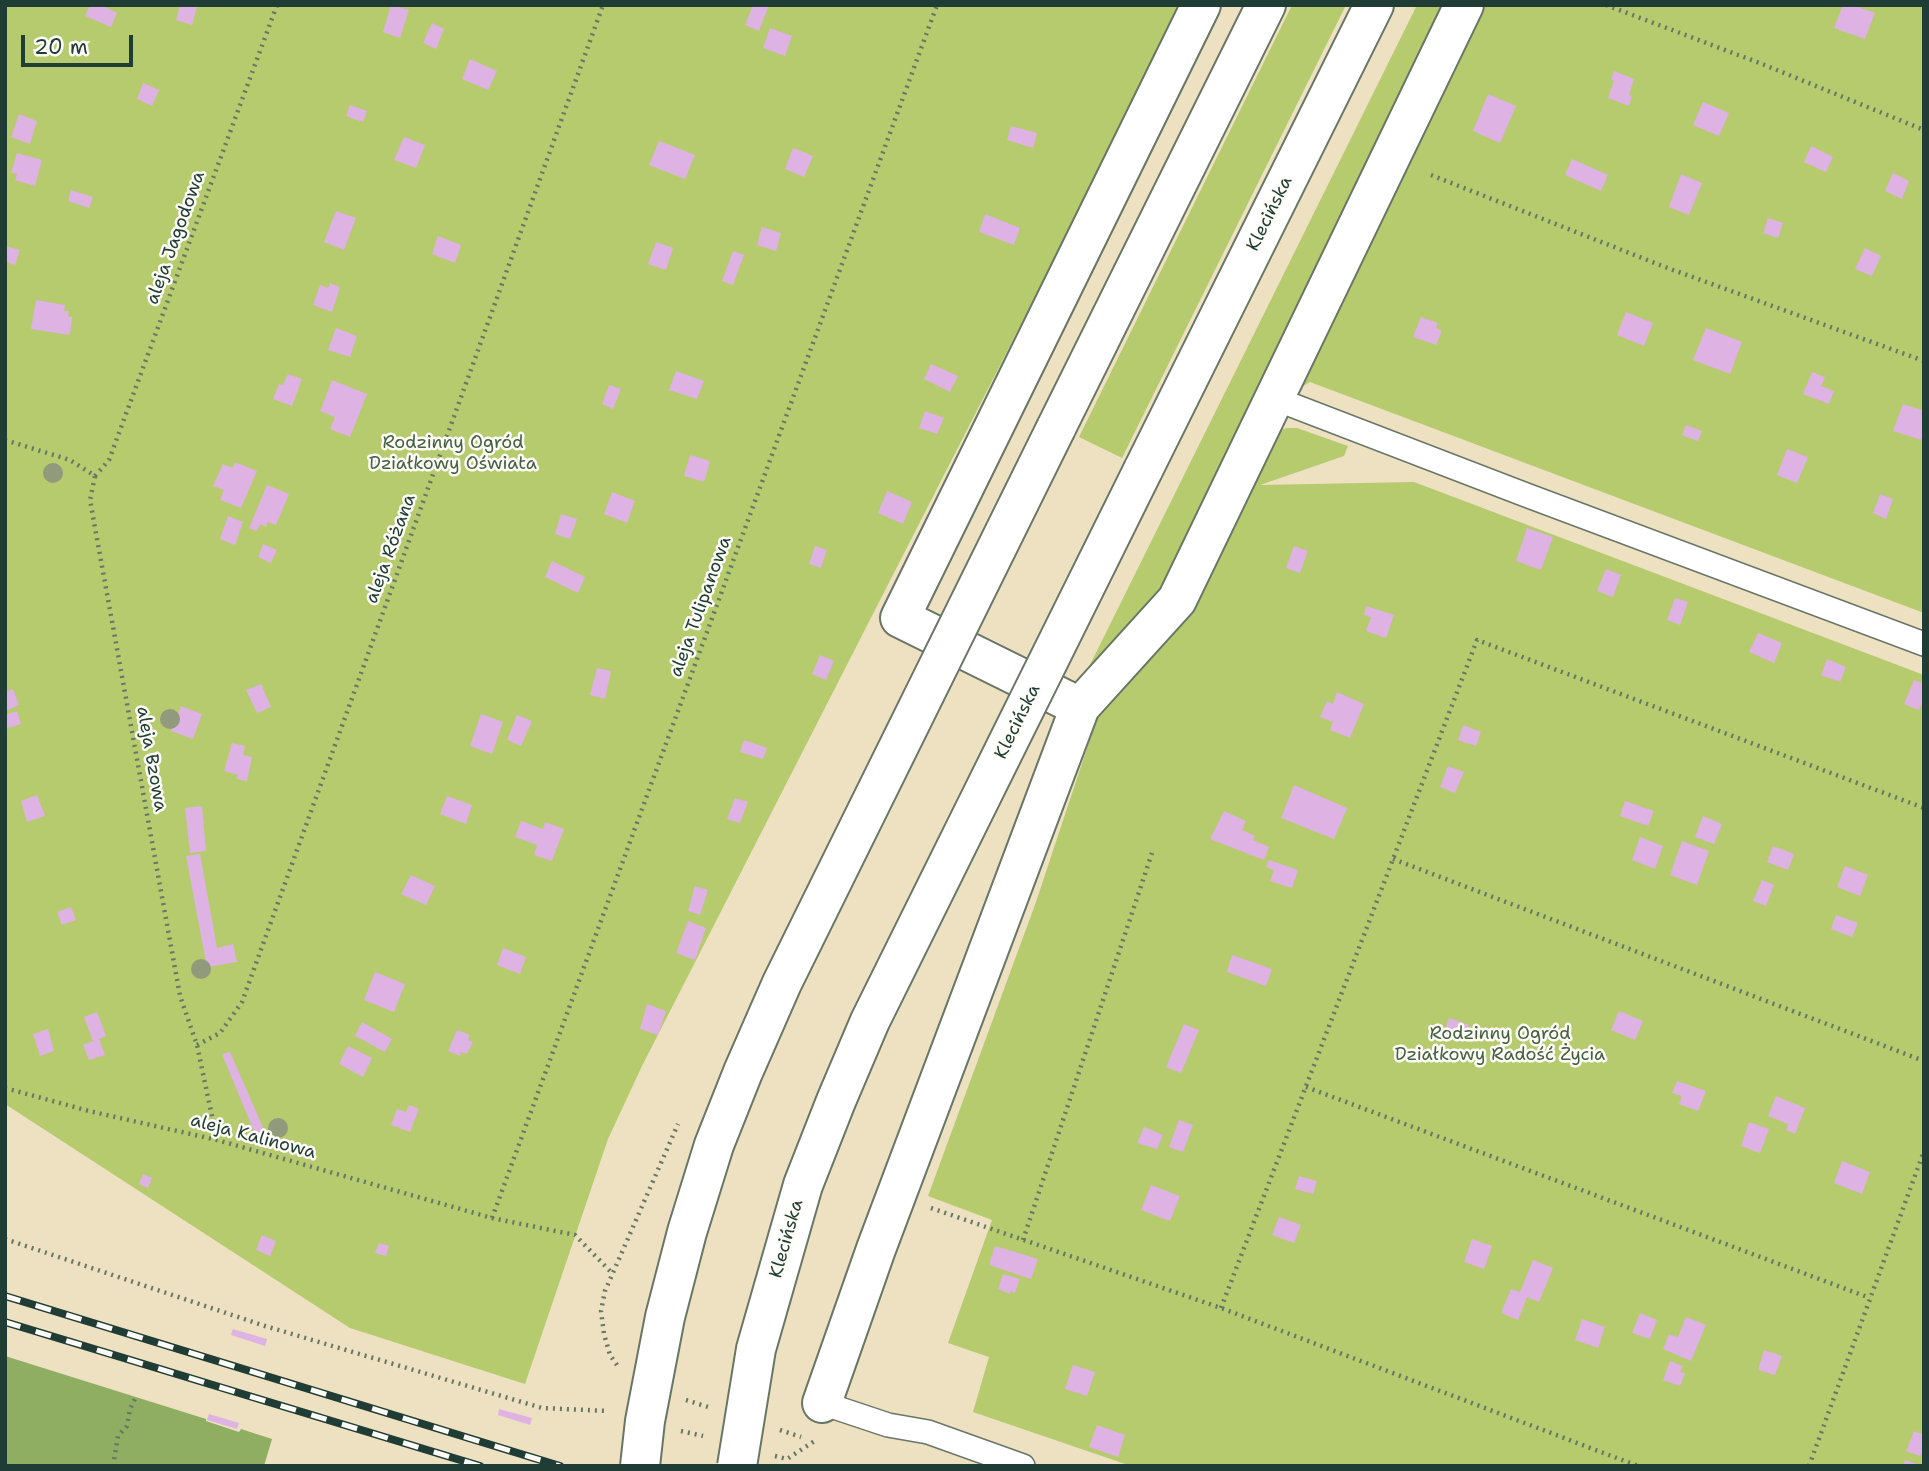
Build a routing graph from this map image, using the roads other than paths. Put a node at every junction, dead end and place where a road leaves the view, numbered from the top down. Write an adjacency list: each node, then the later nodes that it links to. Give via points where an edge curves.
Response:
1 (1201, 5): 7 (main road, via 900,618)
2 (1266, 5): 9 (main road, bridge, via 782,983 743,1072 715,1145 674,1280 656,1359)
3 (1374, 5): 10 (main road, Klecińska, bridge, via 870,1021 803,1185 756,1349)
4 (1464, 5): 5 (main road)
5 (1276, 399): 6 (lane); 7 (main road, via 1177,600)
6 (1924, 644)
7 (1080, 707): 8 (main road)
8 (822, 1403): 11 (lane, via 888,1425 928,1432)
9 (640, 1466)
10 (737, 1466)
11 (1023, 1466)

